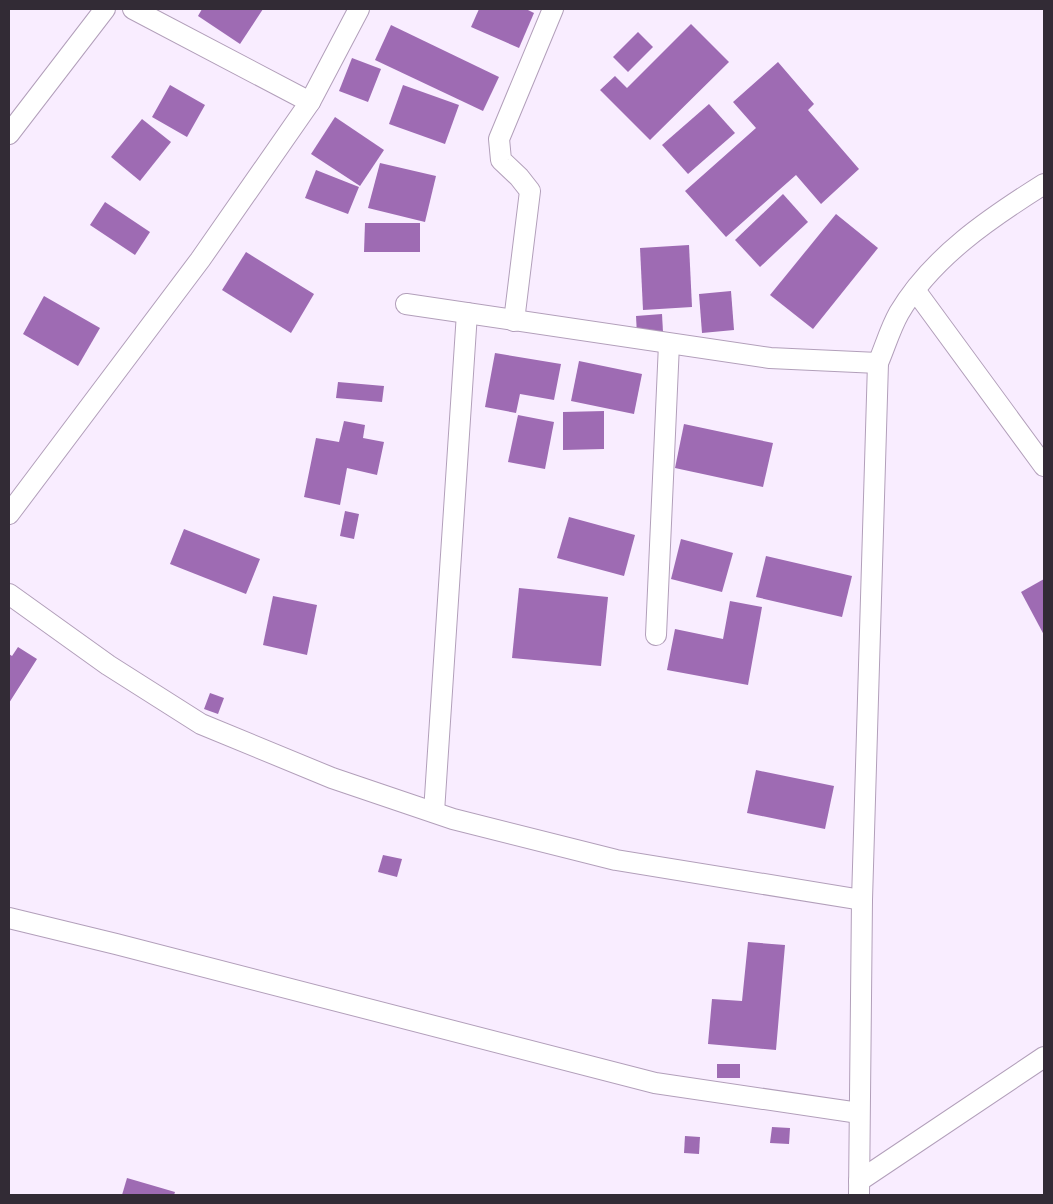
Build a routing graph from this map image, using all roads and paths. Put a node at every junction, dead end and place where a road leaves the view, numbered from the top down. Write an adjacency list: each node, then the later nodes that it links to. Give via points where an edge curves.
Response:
1 (105, 9): 6 (street)
2 (133, 9): 5 (street)
3 (359, 9): 5 (street)
4 (553, 9): 11 (street, via 499,139 501,160 530,191)
5 (310, 102): 15 (street, via 200,260)
6 (9, 134)
7 (1044, 184): 8 (street, via 997,214 940,261)
8 (915, 290): 13 (street, via 898,314); 14 (street)
9 (406, 304): 10 (street)
10 (466, 313): 11 (street); 18 (street)
11 (514, 321): 12 (street)
12 (669, 344): 13 (street, via 770,358); 17 (street)
13 (878, 363): 19 (street)
14 (1044, 466)
15 (9, 514)
16 (9, 594): 18 (street, via 108,665 201,724 332,778)
17 (656, 635)
18 (434, 812): 19 (street, via 616,860)
19 (862, 900): 22 (street)
20 (9, 918): 22 (street, via 655,1083)
21 (1044, 1057): 23 (street)
22 (860, 1113): 23 (street)
23 (859, 1188)

